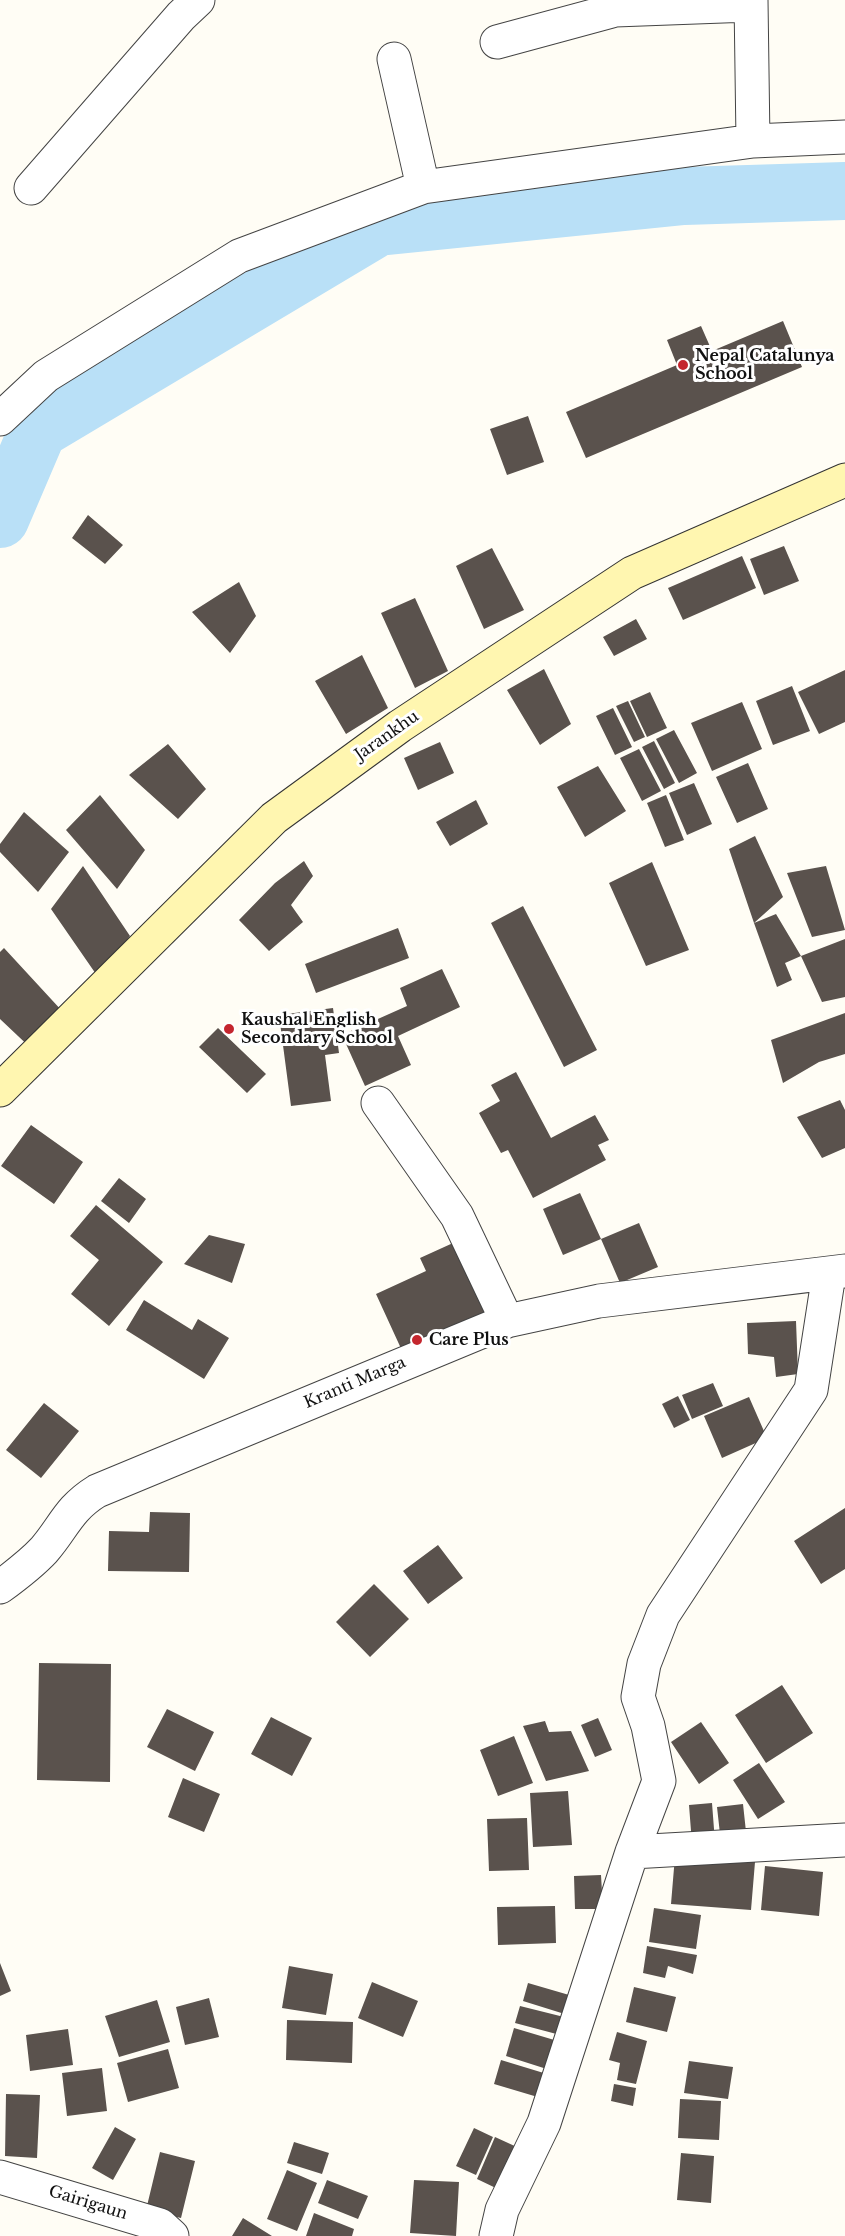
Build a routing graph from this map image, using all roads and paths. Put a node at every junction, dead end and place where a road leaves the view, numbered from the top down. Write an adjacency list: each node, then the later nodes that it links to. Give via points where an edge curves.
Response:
1 (198, 0): 9 (street)
2 (751, 2): 3 (street); 7 (street)
3 (616, 5): 4 (street)
4 (497, 42)
5 (394, 59): 8 (street)
6 (845, 138): 7 (street)
7 (753, 141): 8 (street)
8 (423, 187): 10 (street, via 239,256 46,376)
9 (31, 188)
10 (0, 419)
11 (845, 480): 12 (street, Jarankhu, via 632,573 400,726 274,818)
12 (0, 1090)
13 (378, 1103): 15 (street, via 457,1216)
14 (837, 1273): 15 (street, Kranti Marga, via 599,1301); 18 (street, via 811,1390 663,1615 644,1664 638,1697 659,1781)
15 (507, 1321): 16 (street, Kranti Marga, via 97,1491 64,1519 44,1550)
16 (0, 1587)
17 (845, 1840): 18 (street)
18 (632, 1852): 21 (street, via 544,2123 502,2210)
19 (0, 2177): 20 (street, Gairigaun, via 160,2225)
20 (172, 2236)
21 (496, 2236)

